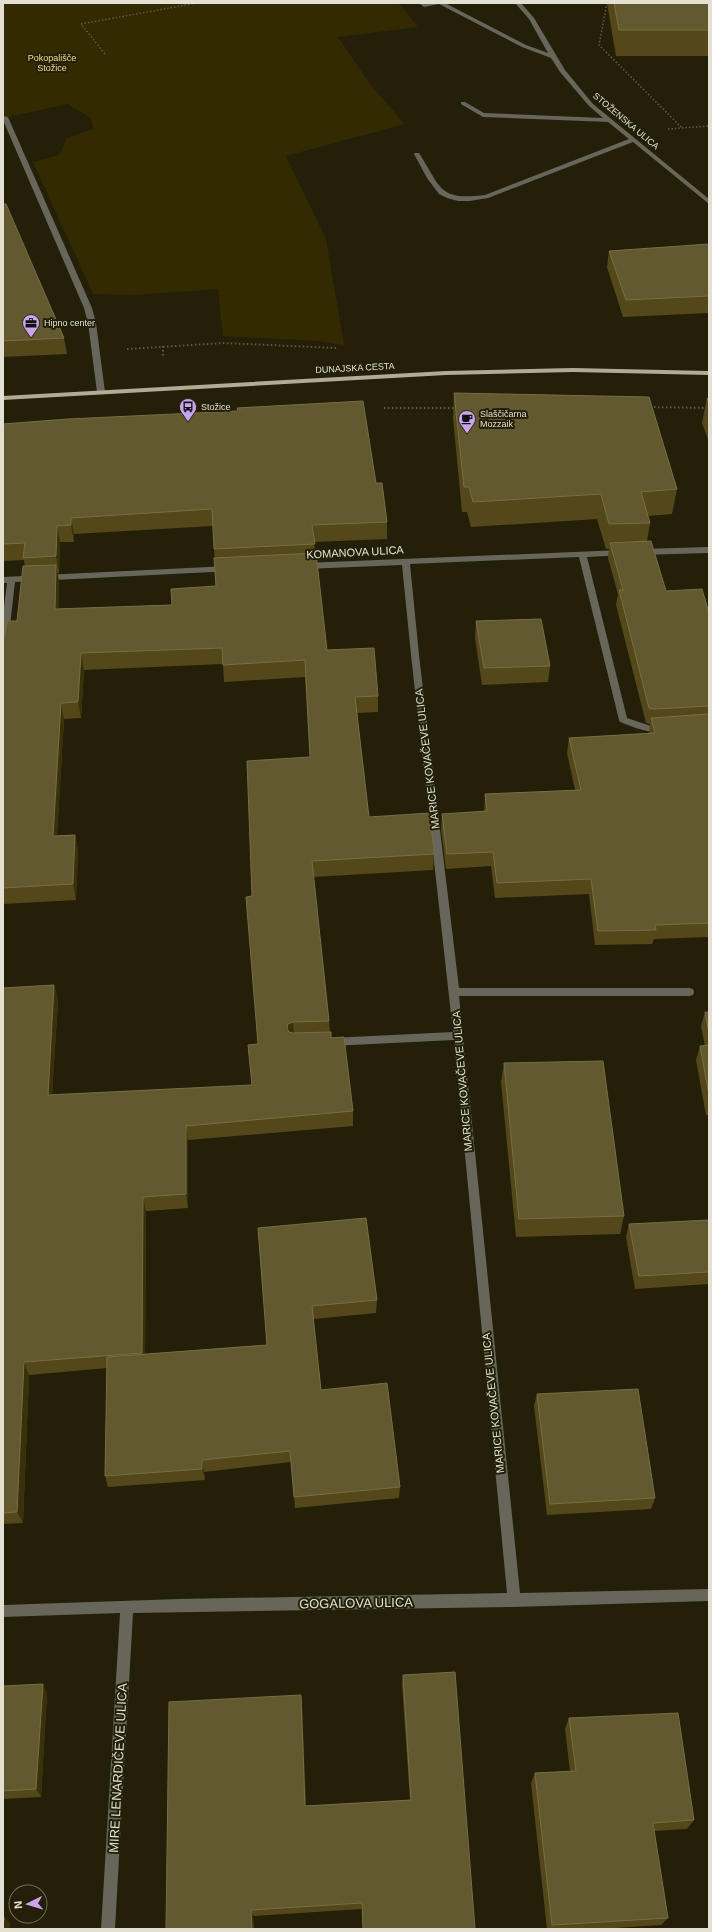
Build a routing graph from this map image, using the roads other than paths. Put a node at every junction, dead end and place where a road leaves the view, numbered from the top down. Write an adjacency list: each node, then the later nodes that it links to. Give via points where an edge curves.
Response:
1 (422, 3): 2 (street)
2 (439, 3): 4 (street, via 524,46)
3 (518, 3): 4 (street, STOŽENSKA ULICA, via 531,18)
4 (552, 56): 7 (street, STOŽENSKA ULICA, via 591,105)
5 (463, 103): 7 (street, via 484,115)
6 (5, 118): 12 (street, via 88,308)
7 (609, 120): 8 (street, STOŽENSKA ULICA)
8 (633, 140): 9 (street, via 486,196 466,200 446,197 439,192); 10 (street, STOŽENSKA ULICA)
9 (417, 154)
10 (709, 202)
11 (709, 373): 12 (main road, DUNAJSKA CESTA, via 573,370 446,373)
12 (101, 392): 13 (main road, DUNAJSKA CESTA)
13 (3, 398)
14 (709, 550): 15 (street, KOMANOVA ULICA)
15 (582, 555): 16 (street, KOMANOVA ULICA); 21 (street, via 623,720 651,729)
16 (406, 561): 17 (street, KOMANOVA ULICA); 22 (street, MARICE KOVAČEVE ULICA)
17 (294, 566)
18 (239, 569): 19 (street)
19 (7, 580): 20 (street)
20 (3, 652)
21 (673, 728)
22 (454, 992): 23 (street); 24 (street, MARICE KOVAČEVE ULICA)
23 (689, 992)
24 (457, 1036): 25 (street); 27 (street, MARICE KOVAČEVE ULICA)
25 (317, 1042)
26 (709, 1595): 27 (street, GOGALOVA ULICA)
27 (514, 1601): 28 (street, GOGALOVA ULICA)
28 (127, 1606): 29 (street, GOGALOVA ULICA); 30 (street, MIRE LENARDIČEVE ULICA)
29 (3, 1611)
30 (108, 1929)

